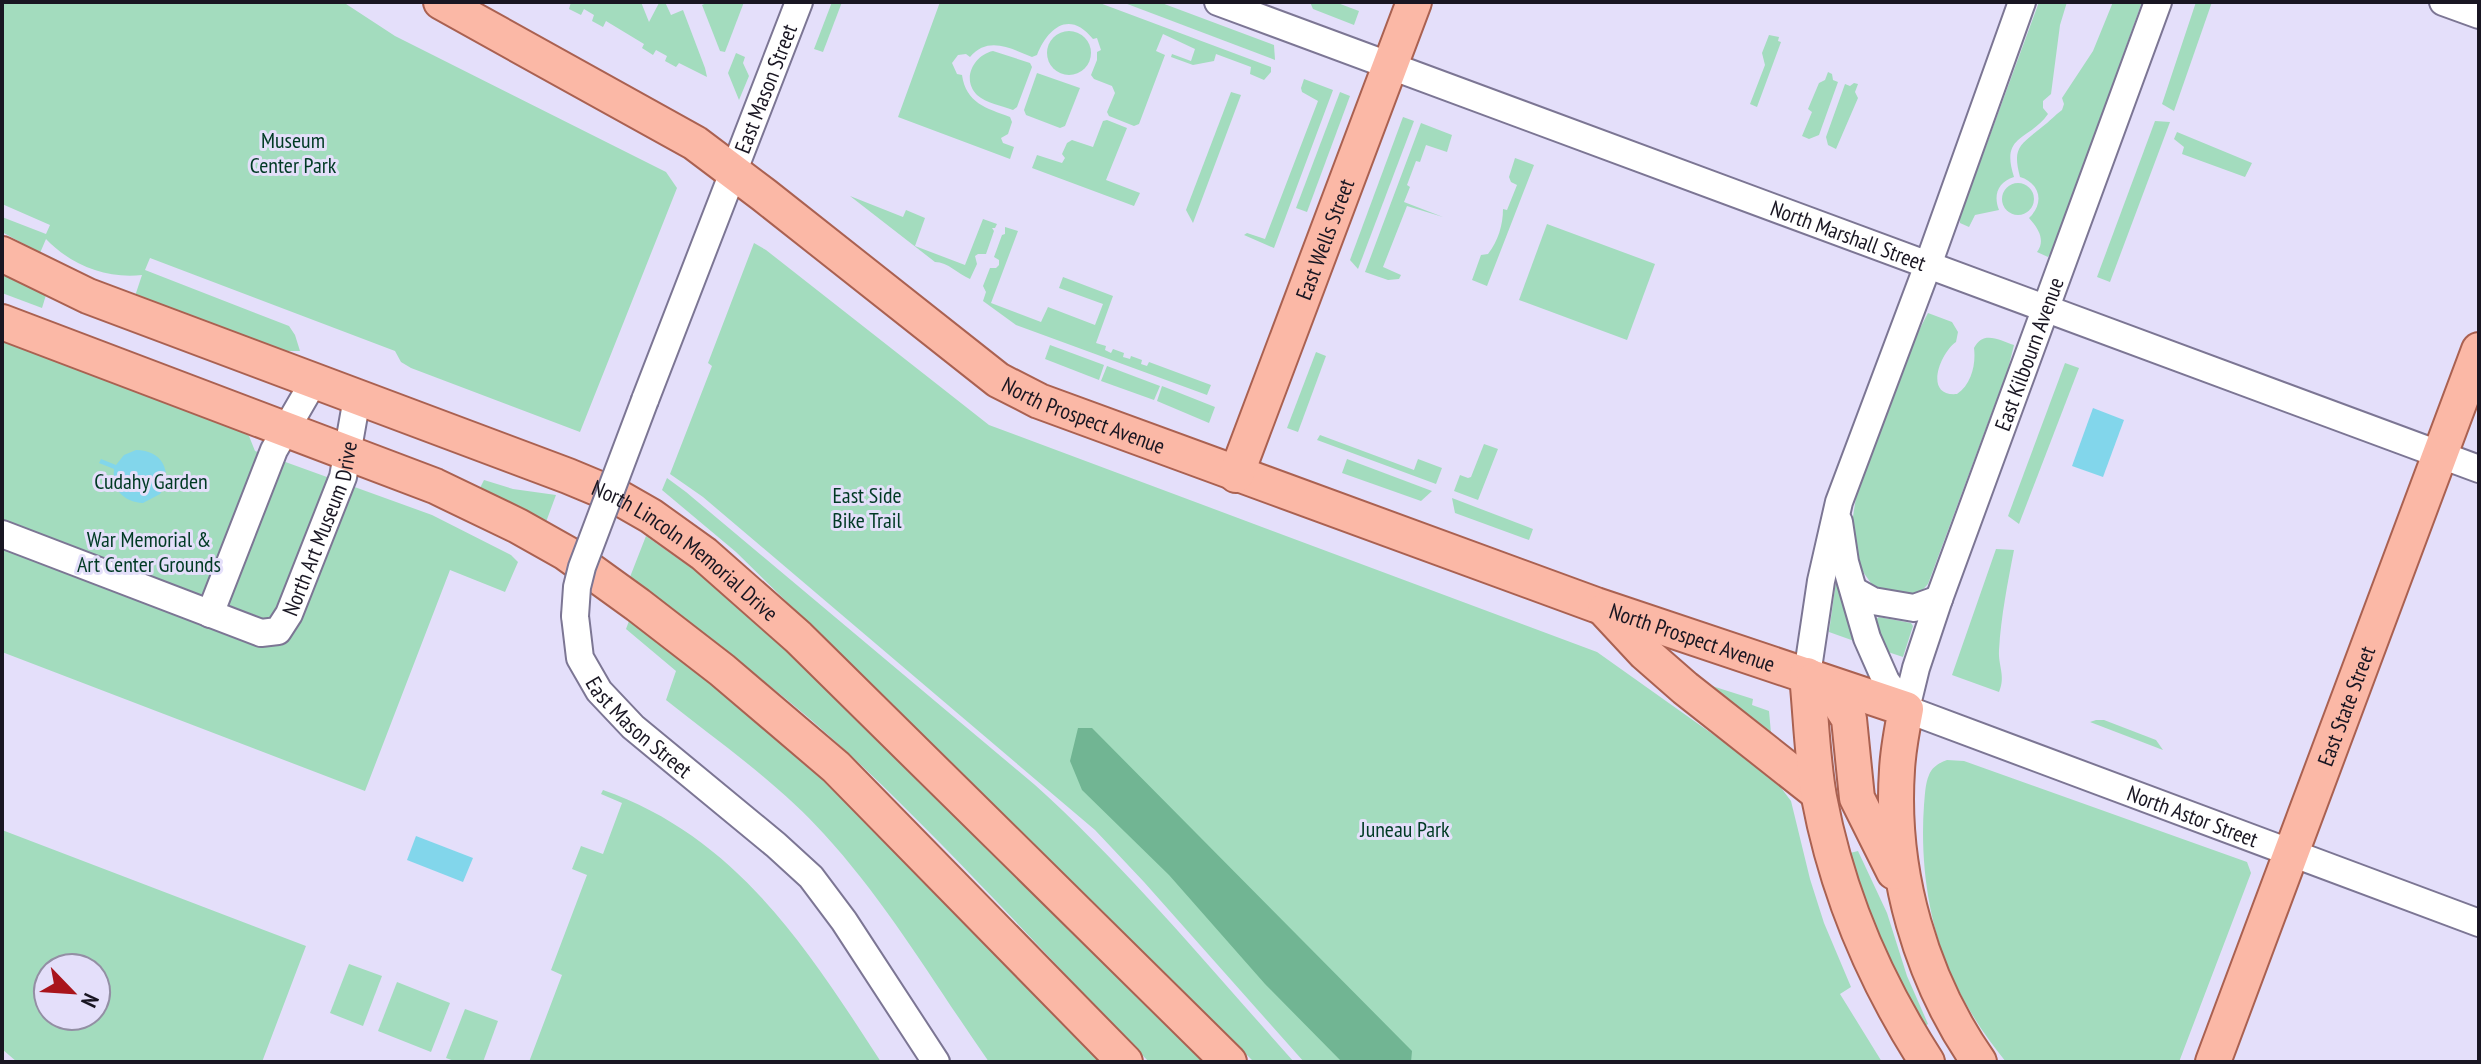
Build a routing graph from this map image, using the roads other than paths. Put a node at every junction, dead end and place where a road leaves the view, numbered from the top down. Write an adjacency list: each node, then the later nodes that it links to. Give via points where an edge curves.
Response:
1 (441, 2): 10 (main road, North Prospect Avenue, via 695,143)
2 (799, 2): 10 (street, East Mason Street)
3 (1218, 2): 9 (street, North Marshall Street)
4 (1414, 2): 9 (main road, East Wells Street)
5 (2022, 2): 12 (street)
6 (2158, 2): 13 (street, East Kilbourn Avenue)
7 (2443, 2): 8 (street)
8 (2479, 15)
9 (1391, 66): 12 (street, North Marshall Street); 22 (main road, East Wells Street)
10 (734, 172): 22 (main road, North Prospect Avenue, via 998,380 1039,401); 35 (street, East Mason Street, bridge, via 582,567 575,616 580,658 599,691 633,727 811,877)
11 (2, 254): 16 (main road, North Lincoln Memorial Drive, via 88,296)
12 (1928, 265): 13 (street, North Marshall Street); 23 (street)
13 (2047, 309): 20 (street, North Marshall Street); 26 (street, East Kilbourn Avenue)
14 (2, 322): 18 (main road)
15 (2479, 350): 20 (main road, East State Street)
16 (314, 381): 17 (main road, North Lincoln Memorial Drive); 18 (street)
17 (357, 398): 19 (street, North Art Museum Drive); 37 (main road, North Lincoln Memorial Drive, via 616,496 704,554 798,637)
18 (286, 430): 19 (main road); 28 (street)
19 (347, 453): 28 (street, North Art Museum Drive, via 343,477 278,631 261,633); 36 (main road, via 435,486 566,553 722,670 836,767)
20 (2440, 454): 21 (street, North Marshall Street); 32 (main road, East State Street)
21 (2479, 469)
22 (1236, 475): 27 (main road, North Prospect Avenue)
23 (1839, 502): 25 (street, via 1839,531); 29 (street)
24 (2, 534): 28 (street, North Art Museum Drive)
25 (1855, 591): 26 (street, via 1873,601 1914,608); 30 (street, via 1867,638 1886,681)
26 (1939, 599): 30 (street, East Kilbourn Avenue)
27 (1602, 607): 29 (main road, North Prospect Avenue); 31 (main road, via 1685,688)
28 (210, 614)
29 (1807, 675): 30 (main road, North Prospect Avenue); 31 (main road); 33 (main road, via 1837,700 1849,719 1857,798)
30 (1906, 709): 32 (street, North Astor Street); 33 (main road, via 1896,795)
31 (1818, 793): 38 (main road, via 1859,936)
32 (2291, 853): 34 (street, North Astor Street); 40 (main road, East State Street)
33 (1908, 900): 39 (main road, via 1938,990)
34 (2479, 923)
35 (936, 1062)
36 (1125, 1062)
37 (1229, 1062)
38 (1927, 1062)
39 (1979, 1062)
40 (2213, 1062)

